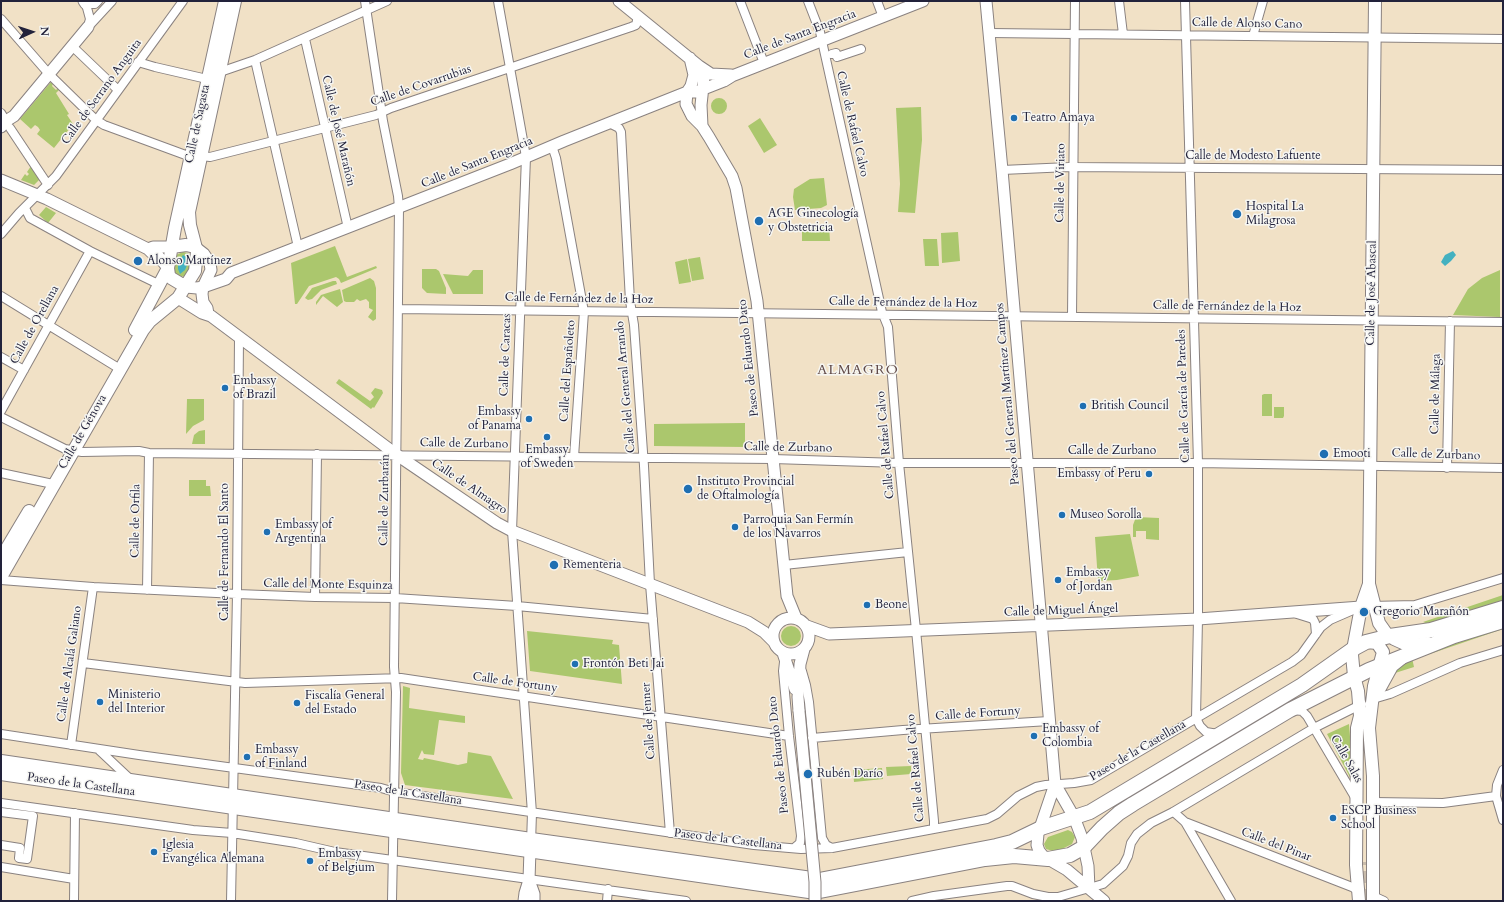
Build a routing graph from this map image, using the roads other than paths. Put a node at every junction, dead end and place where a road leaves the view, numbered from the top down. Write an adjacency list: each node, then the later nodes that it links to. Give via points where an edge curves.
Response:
1 (98, 1): 20 (street, via 93,4)
2 (112, 1): 21 (street)
3 (183, 1): 41 (street, Calle de Serrano Anguita)
4 (225, 1): 48 (main road, Calle de Sagasta)
5 (235, 1): 45 (main road, Calle de Sagasta)
6 (365, 1): 22 (street, Calle de Zurbarán)
7 (387, 1): 22 (street)
8 (498, 1): 44 (street, Calle de Caracas)
9 (619, 1): 23 (street, Calle de Santa Engracia)
10 (740, 1): 42 (street)
11 (808, 1): 35 (street, Calle de Rafael Calvo)
12 (877, 1): 24 (street)
13 (923, 1): 24 (street, Calle de Santa Engracia)
14 (986, 1): 27 (street, Paseo del General Martínez Campos)
15 (1075, 1): 28 (street, Calle de Viriato)
16 (1119, 1): 29 (street)
17 (1185, 1): 30 (street, Calle de García de Paredes)
18 (1263, 1): 31 (street)
19 (1375, 1): 32 (main road, Calle de José Abascal)
20 (85, 3): 21 (street, via 95,10); 26 (street, via 90,19)
21 (106, 9): 26 (street)
22 (366, 10): 33 (street); 52 (street, Calle de Zurbarán)
23 (638, 16): 39 (street, Calle de Santa Engracia); 44 (street, Calle de Covarrubias, via 636,24 631,27)
24 (883, 17): 35 (street, Calle de Santa Engracia)
25 (1, 19): 46 (street)
26 (88, 27): 36 (street)
27 (990, 33): 28 (street, Calle de Alonso Cano); 65 (street, Paseo del General Martínez Campos)
28 (1075, 34): 29 (street, Calle de Alonso Cano); 62 (street, Calle de Viriato)
29 (1123, 34): 30 (street, Calle de Alonso Cano)
30 (1186, 35): 31 (street, Calle de Alonso Cano); 63 (street, Calle de García de Paredes)
31 (1253, 36): 32 (street, Calle de Alonso Cano)
32 (1374, 37): 34 (street, Calle de Alonso Cano); 64 (main road, Calle de José Abascal)
33 (305, 39): 40 (street); 57 (street, Calle de José Marañón)
34 (1503, 39)
35 (822, 41): 42 (street, Calle de Santa Engracia); 93 (street, Calle de Rafael Calvo)
36 (72, 46): 46 (street); 49 (street)
37 (861, 49): 38 (street, via 837,57 836,53)
38 (832, 54)
39 (690, 58): 43 (street, Calle de Santa Engracia); 51 (street, via 694,75)
40 (255, 60): 45 (street); 58 (street)
41 (138, 62): 48 (street); 49 (street, Calle de Serrano Anguita)
42 (764, 63): 47 (street, Calle de Santa Engracia)
43 (699, 66): 47 (street, Calle de Santa Engracia, via 711,74); 50 (street, via 703,74)
44 (511, 69): 52 (street, Calle de Covarrubias); 61 (street, Calle de Caracas)
45 (220, 72): 60 (main road, Calle de Sagasta)
46 (49, 74): 53 (street); 54 (street, via 14,116)
47 (732, 76): 50 (street, Calle de Santa Engracia)
48 (207, 79): 60 (main road, Calle de Sagasta)
49 (118, 90): 53 (street, Calle de Serrano Anguita)
50 (702, 90): 51 (street, Calle de Santa Engracia); 56 (street)
51 (687, 92): 55 (street, Calle de Santa Engracia); 56 (street, Paseo de Eduardo Dato, via 686,104 692,116)
52 (382, 112): 57 (street, Calle de Covarrubias); 71 (street, Calle de Zurbarán)
53 (96, 120): 60 (street); 68 (street, Calle de Serrano Anguita)
54 (5, 122): 68 (street)
55 (609, 123): 59 (street, Calle de Santa Engracia); 90 (street, Calle del General Arrando, via 621,132)
56 (702, 126): 91 (street, Paseo de Eduardo Dato, via 734,181)
57 (326, 128): 58 (street, Calle de Covarrubias); 72 (street, Calle de José Marañón)
58 (274, 141): 60 (street, Calle de Covarrubias, via 210,157); 76 (street)
59 (552, 146): 61 (street, Calle de Santa Engracia); 89 (street, Calle del Españoleto)
60 (196, 156): 74 (main road, Calle de Sagasta, via 189,216); 75 (main road, Calle de Sagasta)
61 (526, 157): 71 (street, Calle de Santa Engracia); 88 (street, Calle de Caracas)
62 (1074, 167): 63 (street, Calle de Modesto Lafuente); 65 (street, Calle de Modesto Lafuente); 95 (street, Calle de Viriato)
63 (1190, 168): 64 (street, Calle de Modesto Lafuente); 96 (street, Calle de García de Paredes)
64 (1374, 169): 66 (street, Calle de Modesto Lafuente); 97 (main road, Calle de José Abascal)
65 (1002, 170): 94 (street, Paseo del General Martínez Campos)
66 (1503, 170)
67 (1, 180): 69 (street)
68 (48, 185): 69 (street, Calle de Serrano Anguita)
69 (38, 195): 70 (street, Calle de Serrano Anguita); 77 (street)
70 (25, 208): 73 (street, Calle de Serrano Anguita); 78 (street, via 30,218)
71 (399, 208): 72 (street, Calle de Santa Engracia); 87 (street, Calle de Zurbarán)
72 (348, 228): 76 (street, Calle de Santa Engracia)
73 (1, 234)
74 (195, 246): 75 (main road); 79 (street); 83 (main road, Calle de Sagasta, via 195,271)
75 (172, 247): 77 (street); 80 (main road, Calle de Sagasta)
76 (298, 247): 81 (street, Calle de Santa Engracia)
77 (148, 249): 80 (street, via 159,256)
78 (90, 251): 82 (street); 100 (street, Calle de Orellana)
79 (210, 263): 81 (street); 84 (street, via 209,276)
80 (168, 268): 82 (main road, Calle de Génova); 83 (main road, via 171,278)
81 (230, 273): 84 (street, Calle de Santa Engracia, via 226,279)
82 (161, 283): 86 (main road); 103 (main road, Calle de Génova)
83 (186, 287): 84 (street, Calle de Santa Engracia); 86 (main road, Calle de Génova)
84 (203, 287): 92 (street, via 202,298)
85 (1, 296): 100 (street)
86 (178, 298): 92 (street, Calle de Almagro); 103 (main road, Calle de Génova, via 150,321)
87 (398, 309): 88 (street, Calle de Fernández de la Hoz); 111 (street, Calle de Zurbarán)
88 (520, 310): 89 (street, Calle de Fernández de la Hoz); 112 (street, Calle de Caracas)
89 (584, 312): 90 (street, Calle de Fernández de la Hoz); 113 (street, Calle del Españoleto)
90 (631, 312): 91 (street, Calle de Fernández de la Hoz); 114 (street, Calle del General Arrando)
91 (758, 313): 93 (street, Calle de Fernández de la Hoz); 115 (street, Paseo de Eduardo Dato)
92 (208, 314): 101 (street, Calle de Almagro)
93 (884, 314): 94 (street, Calle de Fernández de la Hoz); 117 (street, Calle de Rafael Calvo, via 888,326)
94 (1014, 316): 95 (street, Calle de Fernández de la Hoz); 116 (street, Paseo del General Martínez Campos)
95 (1072, 317): 96 (street, Calle de Fernández de la Hoz)
96 (1194, 318): 97 (street, Calle de Fernández de la Hoz); 118 (street, Calle de García de Paredes)
97 (1372, 320): 98 (street, Calle de Fernández de la Hoz); 119 (main road, Calle de José Abascal)
98 (1450, 321): 99 (street, Calle de Fernández de la Hoz); 120 (street, Calle de Málaga)
99 (1503, 322)
100 (49, 326): 103 (street); 104 (street, Calle de Orellana)
101 (239, 337): 109 (street, Calle de Fernando El Santo); 111 (street, Calle de Almagro)
102 (1, 357): 104 (street)
103 (117, 368): 107 (main road, Calle de Génova)
104 (24, 370): 105 (street, Calle de Orellana)
105 (1, 411)
106 (1, 417): 107 (street)
107 (69, 450): 108 (street, Calle de Zurbano); 123 (main road, Calle de Génova)
108 (149, 452): 109 (street, Calle de Zurbano); 134 (street, Calle de Orfila)
109 (238, 453): 110 (street, Calle de Zurbano); 135 (street, Calle de Fernando El Santo)
110 (317, 454): 111 (street, Calle de Zurbano); 137 (street)
111 (397, 455): 112 (street, Calle de Zurbano); 124 (street, Calle de Almagro, via 496,523); 138 (street, Calle de Zurbarán)
112 (514, 456): 113 (street, Calle de Zurbano); 124 (street, Calle de Caracas)
113 (574, 457): 114 (street, Calle de Zurbano)
114 (643, 458): 115 (street, Calle de Zurbano); 131 (street, Calle del General Arrando)
115 (773, 459): 117 (street, Calle de Zurbano); 127 (street, Paseo de Eduardo Dato)
116 (1027, 462): 117 (street, Calle de Zurbano); 118 (street, Calle de Zurbano); 150 (street, Paseo del General Martínez Campos)
117 (899, 463): 126 (street, Calle de Rafael Calvo)
118 (1198, 463): 119 (street, Calle de Zurbano); 145 (street, Calle de García de Paredes)
119 (1370, 466): 120 (street, Calle de Zurbano); 132 (main road, Calle de José Abascal)
120 (1447, 468): 121 (street, Calle de Zurbano)
121 (1503, 468)
122 (1, 473): 123 (street)
123 (50, 483): 125 (main road, Calle de Génova); 128 (main road, Calle de Génova)
124 (512, 531): 131 (street, Calle de Almagro); 140 (street, Calle de Caracas)
125 (3, 551)
126 (908, 552): 127 (street); 152 (street, Calle de Rafael Calvo)
127 (784, 565): 136 (street, Paseo de Eduardo Dato)
128 (1, 577)
129 (1503, 578): 139 (street, Paseo de la Castellana, via 1420,604)
130 (1, 580): 133 (street, Calle del Monte Esquinza)
131 (650, 584): 146 (street, Calle de Jenner); 148 (street, Calle de Almagro)
132 (1369, 584): 139 (main road); 141 (main road)
133 (93, 587): 134 (street, Calle del Monte Esquinza); 164 (street, Calle de Alcalá Galiano)
134 (147, 590): 135 (street, Calle del Monte Esquinza)
135 (237, 594): 137 (street, Calle del Monte Esquinza); 169 (street, Calle de Fernando El Santo)
136 (787, 596): 144 (street, Paseo de Eduardo Dato); 149 (street, Paseo de Eduardo Dato)
137 (314, 597): 138 (street, Calle del Monte Esquinza)
138 (395, 598): 140 (street, Calle del Monte Esquinza); 168 (street, Calle de Zurbarán)
139 (1374, 605): 141 (street, Paseo de la Castellana); 155 (main road, via 1379,623)
140 (517, 606): 146 (street, Calle del Monte Esquinza); 172 (street, Calle de Caracas)
141 (1361, 607): 143 (street, Calle de Miguel Ángel); 154 (street, Paseo de la Castellana, via 1330,620); 160 (main road)
142 (1503, 608): 155 (highway, via 1431,630)
143 (1293, 613): 145 (street, Calle de Miguel Ángel); 154 (street, Calle de Miguel Ángel, via 1313,619)
144 (796, 618): 149 (street, via 789,617); 151 (street)
145 (1198, 618): 150 (street, Calle de Miguel Ángel); 178 (street, Calle de García de Paredes)
146 (653, 619): 177 (street, Calle de Jenner)
147 (1503, 621): 156 (highway)
148 (748, 622): 149 (street, Calle de Almagro); 157 (street, Calle de Almagro)
149 (779, 622): 157 (street, via 773,632)
150 (1041, 625): 152 (street, Calle de Miguel Ángel); 180 (street, Paseo del General Martínez Campos)
151 (807, 626): 153 (street, Calle de Miguel Ángel); 159 (street, via 810,634)
152 (916, 630): 153 (street, Calle de Miguel Ángel); 182 (street, Calle de Rafael Calvo)
153 (829, 634): 159 (street, Calle de Miguel Ángel)
154 (1316, 634): 178 (street, Paseo de la Castellana, via 1301,655 1292,662)
155 (1390, 636): 156 (main road, via 1398,642 1414,645); 158 (highway)
156 (1454, 636): 162 (highway)
157 (773, 641): 163 (street)
158 (1366, 642): 160 (highway); 166 (main road, via 1378,643 1380,646 1383,656)
159 (806, 647): 163 (street, via 793,654); 165 (street, Paseo de Eduardo Dato)
160 (1353, 649): 167 (main road); 184 (highway, via 1302,685)
161 (1503, 650): 174 (street, via 1460,663)
162 (1408, 654): 166 (highway); 174 (main road, via 1392,666)
163 (784, 655): 173 (street, Paseo de Eduardo Dato); 185 (street, Paseo de Eduardo Dato)
164 (83, 663): 169 (street, Calle de Fortuny); 187 (street, Calle de Alcalá Galiano)
165 (800, 664): 173 (street, Paseo de Eduardo Dato); 186 (street, via 808,696)
166 (1380, 665): 167 (highway); 174 (main road)
167 (1354, 676): 170 (highway); 171 (main road)
168 (395, 678): 169 (street, Calle de Fortuny); 172 (street, Calle de Fortuny); 195 (street, Calle de Zurbarán)
169 (236, 682): 190 (street, Calle de Fernando El Santo)
170 (1338, 686): 171 (main road, via 1350,686); 176 (highway)
171 (1358, 691): 175 (main road)
172 (524, 697): 177 (street, Calle de Fortuny); 202 (street, Calle de Caracas)
173 (798, 697): 235 (street, bridge)
174 (1373, 699): 175 (street); 199 (main road, via 1369,728)
175 (1359, 705): 179 (main road); 181 (street)
176 (1290, 710): 181 (street, Calle Salas, via 1302,711); 215 (highway, via 1133,804 1102,828)
177 (660, 716): 185 (street, Calle de Fortuny); 212 (street, Calle de Jenner)
178 (1196, 718): 184 (street, Paseo de la Castellana, via 1206,732); 194 (street, Paseo de la Castellana, via 1090,780)
179 (1360, 720): 197 (main road); 220 (main road, via 1365,773)
180 (1050, 721): 182 (street, Calle de Fortuny); 194 (street, Paseo del General Martínez Campos)
181 (1314, 728): 197 (street, Calle Salas); 203 (street)
182 (925, 729): 186 (street, Calle de Fortuny); 210 (street, Calle de Rafael Calvo)
183 (1, 734): 187 (street, Paseo de la Castellana)
184 (1221, 734): 205 (highway, via 1100,807)
185 (789, 736): 216 (street, Paseo de Eduardo Dato, via 801,836 800,843)
186 (812, 738): 217 (street, via 822,838)
187 (71, 745): 188 (street, Paseo de la Castellana)
188 (98, 749): 190 (street, Paseo de la Castellana); 193 (street, Paseo de la Castellana)
189 (1, 762): 193 (highway, Paseo de la Castellana)
190 (235, 768): 195 (street, Paseo de la Castellana); 198 (street)
191 (1503, 770): 196 (street)
192 (1, 773): 198 (highway, Paseo de la Castellana)
193 (132, 781): 198 (highway, Paseo de la Castellana)
194 (1055, 784): 205 (street); 209 (street); 210 (street, Paseo de la Castellana, via 1023,792 987,819)
195 (395, 792): 202 (street, Paseo de la Castellana); 208 (street, Calle de Zurbarán)
196 (1496, 796): 199 (street, via 1443,803); 206 (street)
197 (1357, 801): 226 (main road, via 1356,865)
198 (233, 802): 208 (highway, Paseo de la Castellana); 211 (street)
199 (1374, 802): 227 (main road)
200 (1, 803): 204 (street)
201 (1, 812): 213 (street, via 33,816 26,859 19,858 20,848)
202 (532, 812): 212 (street, Paseo de la Castellana); 214 (street, Calle de Caracas)
203 (1173, 812): 207 (street); 224 (street, via 1150,823 1137,834 1123,866 1103,884)
204 (74, 813): 211 (street); 222 (street)
205 (1074, 817): 209 (highway, Paseo de la Castellana); 215 (street)
206 (1503, 820)
207 (1184, 822): 226 (street, Calle del Pinar, via 1350,886); 238 (street)
208 (393, 825): 214 (highway, Paseo de la Castellana); 219 (street, Calle de Zurbarán)
209 (1041, 828): 214 (highway, Paseo de la Castellana, via 1012,842 996,846 819,880); 218 (street, via 1037,848)
210 (934, 829): 217 (street, Paseo de la Castellana)
211 (232, 833): 219 (street); 229 (street)
212 (670, 833): 216 (street, Paseo de la Castellana)
213 (1, 845)
214 (531, 845): 218 (highway, Paseo de la Castellana, via 820,891 985,859 1014,856); 223 (street)
215 (1084, 847): 218 (highway, Paseo de la Castellana, via 1070,855); 224 (street)
216 (794, 848): 217 (street, Paseo de la Castellana)
217 (832, 848)
218 (1048, 859): 224 (street)
219 (393, 860): 223 (street); 230 (street, Calle de Zurbarán)
220 (1364, 862)
221 (1, 867): 222 (street)
222 (74, 879): 228 (street)
223 (529, 880): 225 (street); 231 (street); 232 (street)
224 (1089, 888): 236 (street, via 1067,895 1048,897 1007,886); 237 (street)
225 (608, 889): 233 (street); 234 (street)
226 (1359, 896)
227 (1377, 899)
228 (74, 901)
229 (232, 901)
230 (392, 901)
231 (524, 901)
232 (534, 901)
233 (608, 901)
234 (686, 901)
235 (815, 901)
236 (912, 901)
237 (1104, 901)
238 (1231, 901)

